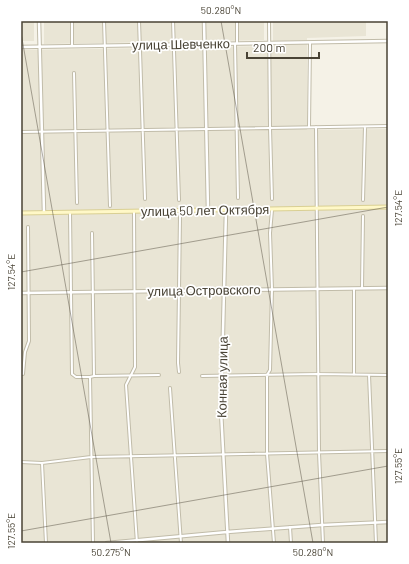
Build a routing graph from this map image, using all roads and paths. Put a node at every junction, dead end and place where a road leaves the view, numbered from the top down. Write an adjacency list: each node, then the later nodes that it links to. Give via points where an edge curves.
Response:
1 (39, 21): 16 (street)
2 (72, 21): 17 (street)
3 (104, 21): 18 (street)
4 (139, 21): 14 (street)
5 (173, 21): 15 (street)
6 (204, 21): 13 (street)
7 (237, 21): 10 (street)
8 (269, 21): 11 (street)
9 (388, 41): 12 (street, улица Шевченко)
10 (236, 43): 11 (street, улица Шевченко); 13 (street, улица Шевченко); 25 (street)
11 (269, 43): 12 (street, улица Шевченко); 26 (street)
12 (310, 43): 23 (street)
13 (205, 44): 15 (street, улица Шевченко); 28 (street)
14 (140, 45): 15 (street, улица Шевченко); 18 (street, улица Шевченко); 30 (street)
15 (174, 45): 27 (street)
16 (40, 46): 17 (street, улица Шевченко); 19 (street, улица Шевченко); 31 (street)
17 (72, 46): 18 (street, улица Шевченко)
18 (105, 46): 29 (street)
19 (21, 47)
20 (74, 73): 32 (street)
21 (365, 126): 22 (street); 24 (street); 38 (street)
22 (388, 126)
23 (309, 127): 24 (street); 26 (street)
24 (316, 127): 42 (street)
25 (236, 128): 26 (street); 28 (street); 34 (street)
26 (270, 128): 36 (street)
27 (176, 129): 28 (street); 30 (street); 37 (street)
28 (207, 129): 45 (street)
29 (108, 130): 30 (street); 32 (street); 40 (street)
30 (142, 130): 35 (street)
31 (42, 131): 32 (street); 33 (street); 48 (street)
32 (76, 131): 39 (street)
33 (21, 132)
34 (238, 198)
35 (145, 199)
36 (272, 199)
37 (179, 200)
38 (363, 200)
39 (77, 203)
40 (110, 206)
41 (388, 207): 42 (main road, улица 50 лет Октября)
42 (317, 209): 43 (main road, улица 50 лет Октября); 58 (street)
43 (272, 210): 46 (main road, улица 50 лет Октября); 55 (street)
44 (134, 211): 45 (main road, улица 50 лет Октября); 49 (main road, улица 50 лет Октября); 60 (street)
45 (208, 211): 46 (main road, улица 50 лет Октября)
46 (226, 211): 57 (street, Конная улица)
47 (21, 212): 48 (main road, улица 50 лет Октября)
48 (44, 212): 49 (main road, улица 50 лет Октября)
49 (70, 212): 65 (street)
50 (180, 216): 61 (street)
51 (363, 216): 56 (street)
52 (28, 227): 64 (street)
53 (92, 233): 62 (street)
54 (388, 288): 56 (street, улица Островского)
55 (272, 289): 57 (street, улица Островского); 58 (street, улица Островского); 70 (street, via 270,370)
56 (362, 289): 59 (street, улица Островского)
57 (224, 290): 61 (street, улица Островского); 77 (street, Конная улица)
58 (316, 290): 59 (street, улица Островского); 68 (street)
59 (354, 290): 71 (street)
60 (134, 291): 61 (street, улица Островского); 62 (street, улица Островского); 75 (street, via 136,367)
61 (179, 291): 66 (street)
62 (93, 292): 65 (street, улица Островского); 74 (street)
63 (21, 293): 64 (street, улица Островского)
64 (28, 293): 65 (street, улица Островского); 67 (street, via 29,341)
65 (70, 293): 78 (street, via 72,374 76,377)
66 (179, 372)
67 (21, 374)
68 (318, 374): 70 (street); 71 (street); 82 (street)
69 (159, 375): 75 (street)
70 (267, 375): 77 (street); 83 (street)
71 (354, 375): 72 (street)
72 (369, 375): 73 (street); 81 (street)
73 (388, 375)
74 (94, 376): 75 (street); 78 (street)
75 (131, 376): 87 (street, via 126,385)
76 (202, 376): 77 (street)
77 (221, 376): 84 (street, Конная улица)
78 (90, 378): 86 (street)
79 (170, 388): 85 (street)
80 (388, 451): 81 (street)
81 (372, 452): 82 (street); 90 (street)
82 (319, 453): 83 (street); 92 (street)
83 (267, 454): 84 (street); 94 (street)
84 (222, 455): 85 (street); 95 (street, Конная улица)
85 (175, 456): 87 (street); 96 (street)
86 (91, 457): 87 (street); 89 (street); 99 (street)
87 (130, 457): 97 (street)
88 (21, 462): 89 (street)
89 (42, 463): 98 (street)
90 (375, 522): 91 (street); 92 (street); 106 (street)
91 (388, 522)
92 (322, 525): 93 (street); 105 (street)
93 (290, 527): 94 (street); 104 (street)
94 (273, 529): 95 (street); 103 (street)
95 (227, 532): 96 (street); 102 (street, Конная улица)
96 (181, 536): 97 (street); 101 (street)
97 (137, 541): 100 (street)
98 (46, 543)
99 (94, 543)
100 (107, 543)
101 (181, 543)
102 (228, 543)
103 (274, 543)
104 (291, 543)
105 (323, 543)
106 (376, 543)

